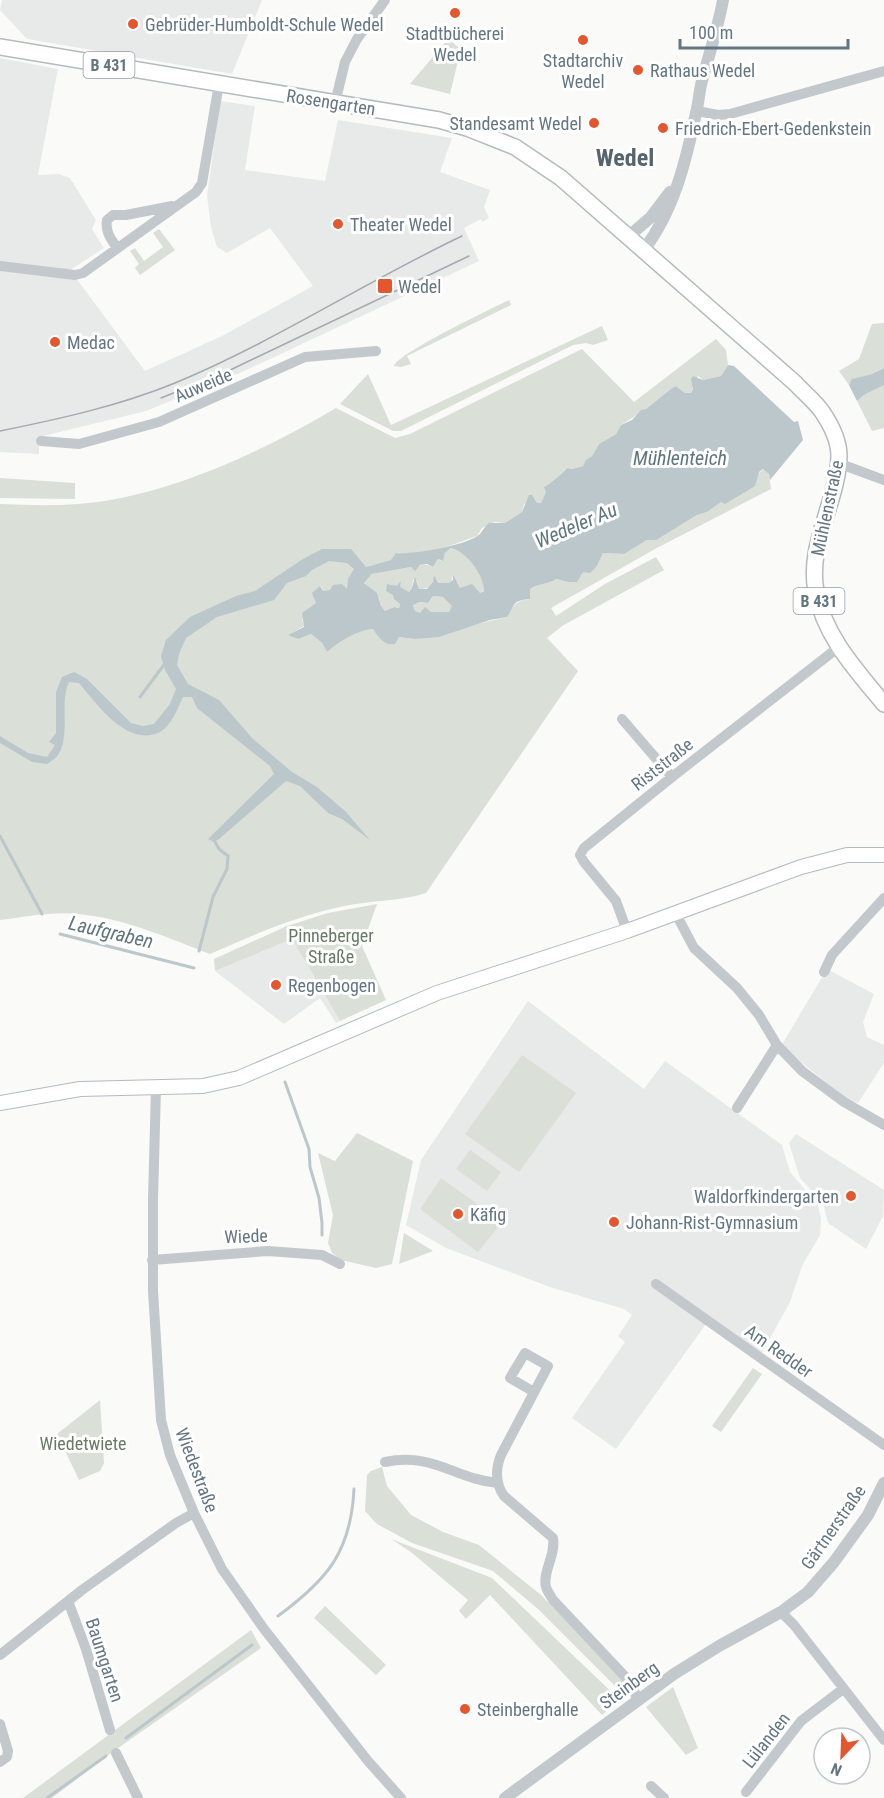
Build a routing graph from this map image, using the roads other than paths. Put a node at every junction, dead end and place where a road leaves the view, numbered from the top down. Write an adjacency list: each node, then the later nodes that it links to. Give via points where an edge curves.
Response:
1 (385, 0): 6 (street, via 345,62)
2 (723, 0): 7 (street)
3 (0, 47): 5 (main road, Rosengarten / B 431)
4 (884, 71): 7 (street, via 730,114)
5 (219, 84): 6 (main road, Rosengarten / B 431); 9 (street, via 202,183)
6 (335, 103): 10 (main road, Rosengarten / B 431, via 439,120 515,147 561,178)
7 (697, 111): 8 (street)
8 (678, 180): 10 (street, via 663,203); 12 (street, via 668,213)
9 (176, 205): 11 (street); 11 (street, via 113,215 106,226)
10 (628, 237): 12 (main road, Mühlenstraße / B 431)
11 (117, 248): 13 (street, via 75,275)
12 (643, 250): 16 (main road, Mühlenstraße / B 431, via 823,412 834,433)
13 (0, 266)
14 (376, 351): 15 (street, Auweide, via 305,357 159,422 79,444)
15 (41, 441)
16 (838, 464): 17 (street); 18 (main road, Mühlenstraße / B 431, via 814,567 821,608)
17 (884, 480)
18 (840, 647): 19 (main road, Mühlenstraße / B 431); 21 (street, Riststraße)
19 (884, 704)
20 (622, 718): 21 (street)
21 (672, 777): 25 (street, Riststraße, via 580,855 616,902)
22 (884, 855): 24 (main road, via 847,855 801,867)
23 (884, 898): 26 (street, via 831,955)
24 (676, 914): 25 (main road); 27 (street, via 694,948 737,988)
25 (627, 931): 28 (main road, via 437,993 239,1078 204,1086)
26 (824, 972)
27 (777, 1045): 30 (street); 31 (street, via 810,1078)
28 (156, 1088): 29 (main road, via 80,1089); 32 (street, Wiedestraße)
29 (0, 1103)
30 (736, 1108)
31 (884, 1125)
32 (152, 1260): 33 (street, Wiede, via 268,1251 322,1255); 40 (street, Wiedestraße, via 161,1420 170,1455)
33 (340, 1264)
34 (656, 1284): 36 (street, Am Redder)
35 (534, 1392): 38 (street, via 501,1455 496,1469)
36 (884, 1445)
37 (385, 1462): 38 (street, via 403,1458 432,1463 480,1482)
38 (498, 1483): 45 (street, via 504,1496 553,1538 546,1587 553,1600 633,1685)
39 (884, 1483): 42 (street, Gärtnerstraße, via 868,1515 834,1562 808,1592)
40 (194, 1513): 41 (street); 54 (street, Wiedestraße, via 222,1569 260,1624)
41 (68, 1601): 43 (street); 47 (street, Baumgarten)
42 (781, 1612): 44 (street); 45 (street, Steinberg, via 719,1646)
43 (0, 1655)
44 (843, 1689): 48 (street); 52 (street, Lülanden, via 801,1721)
45 (637, 1701): 55 (street, Steinberg)
46 (0, 1724): 50 (street, via 8,1751)
47 (110, 1730)
48 (884, 1740)
49 (116, 1753): 53 (street)
50 (0, 1762)
51 (651, 1786): 56 (street)
52 (747, 1792)
53 (138, 1798)
54 (401, 1798)
55 (505, 1798)
56 (664, 1798)

